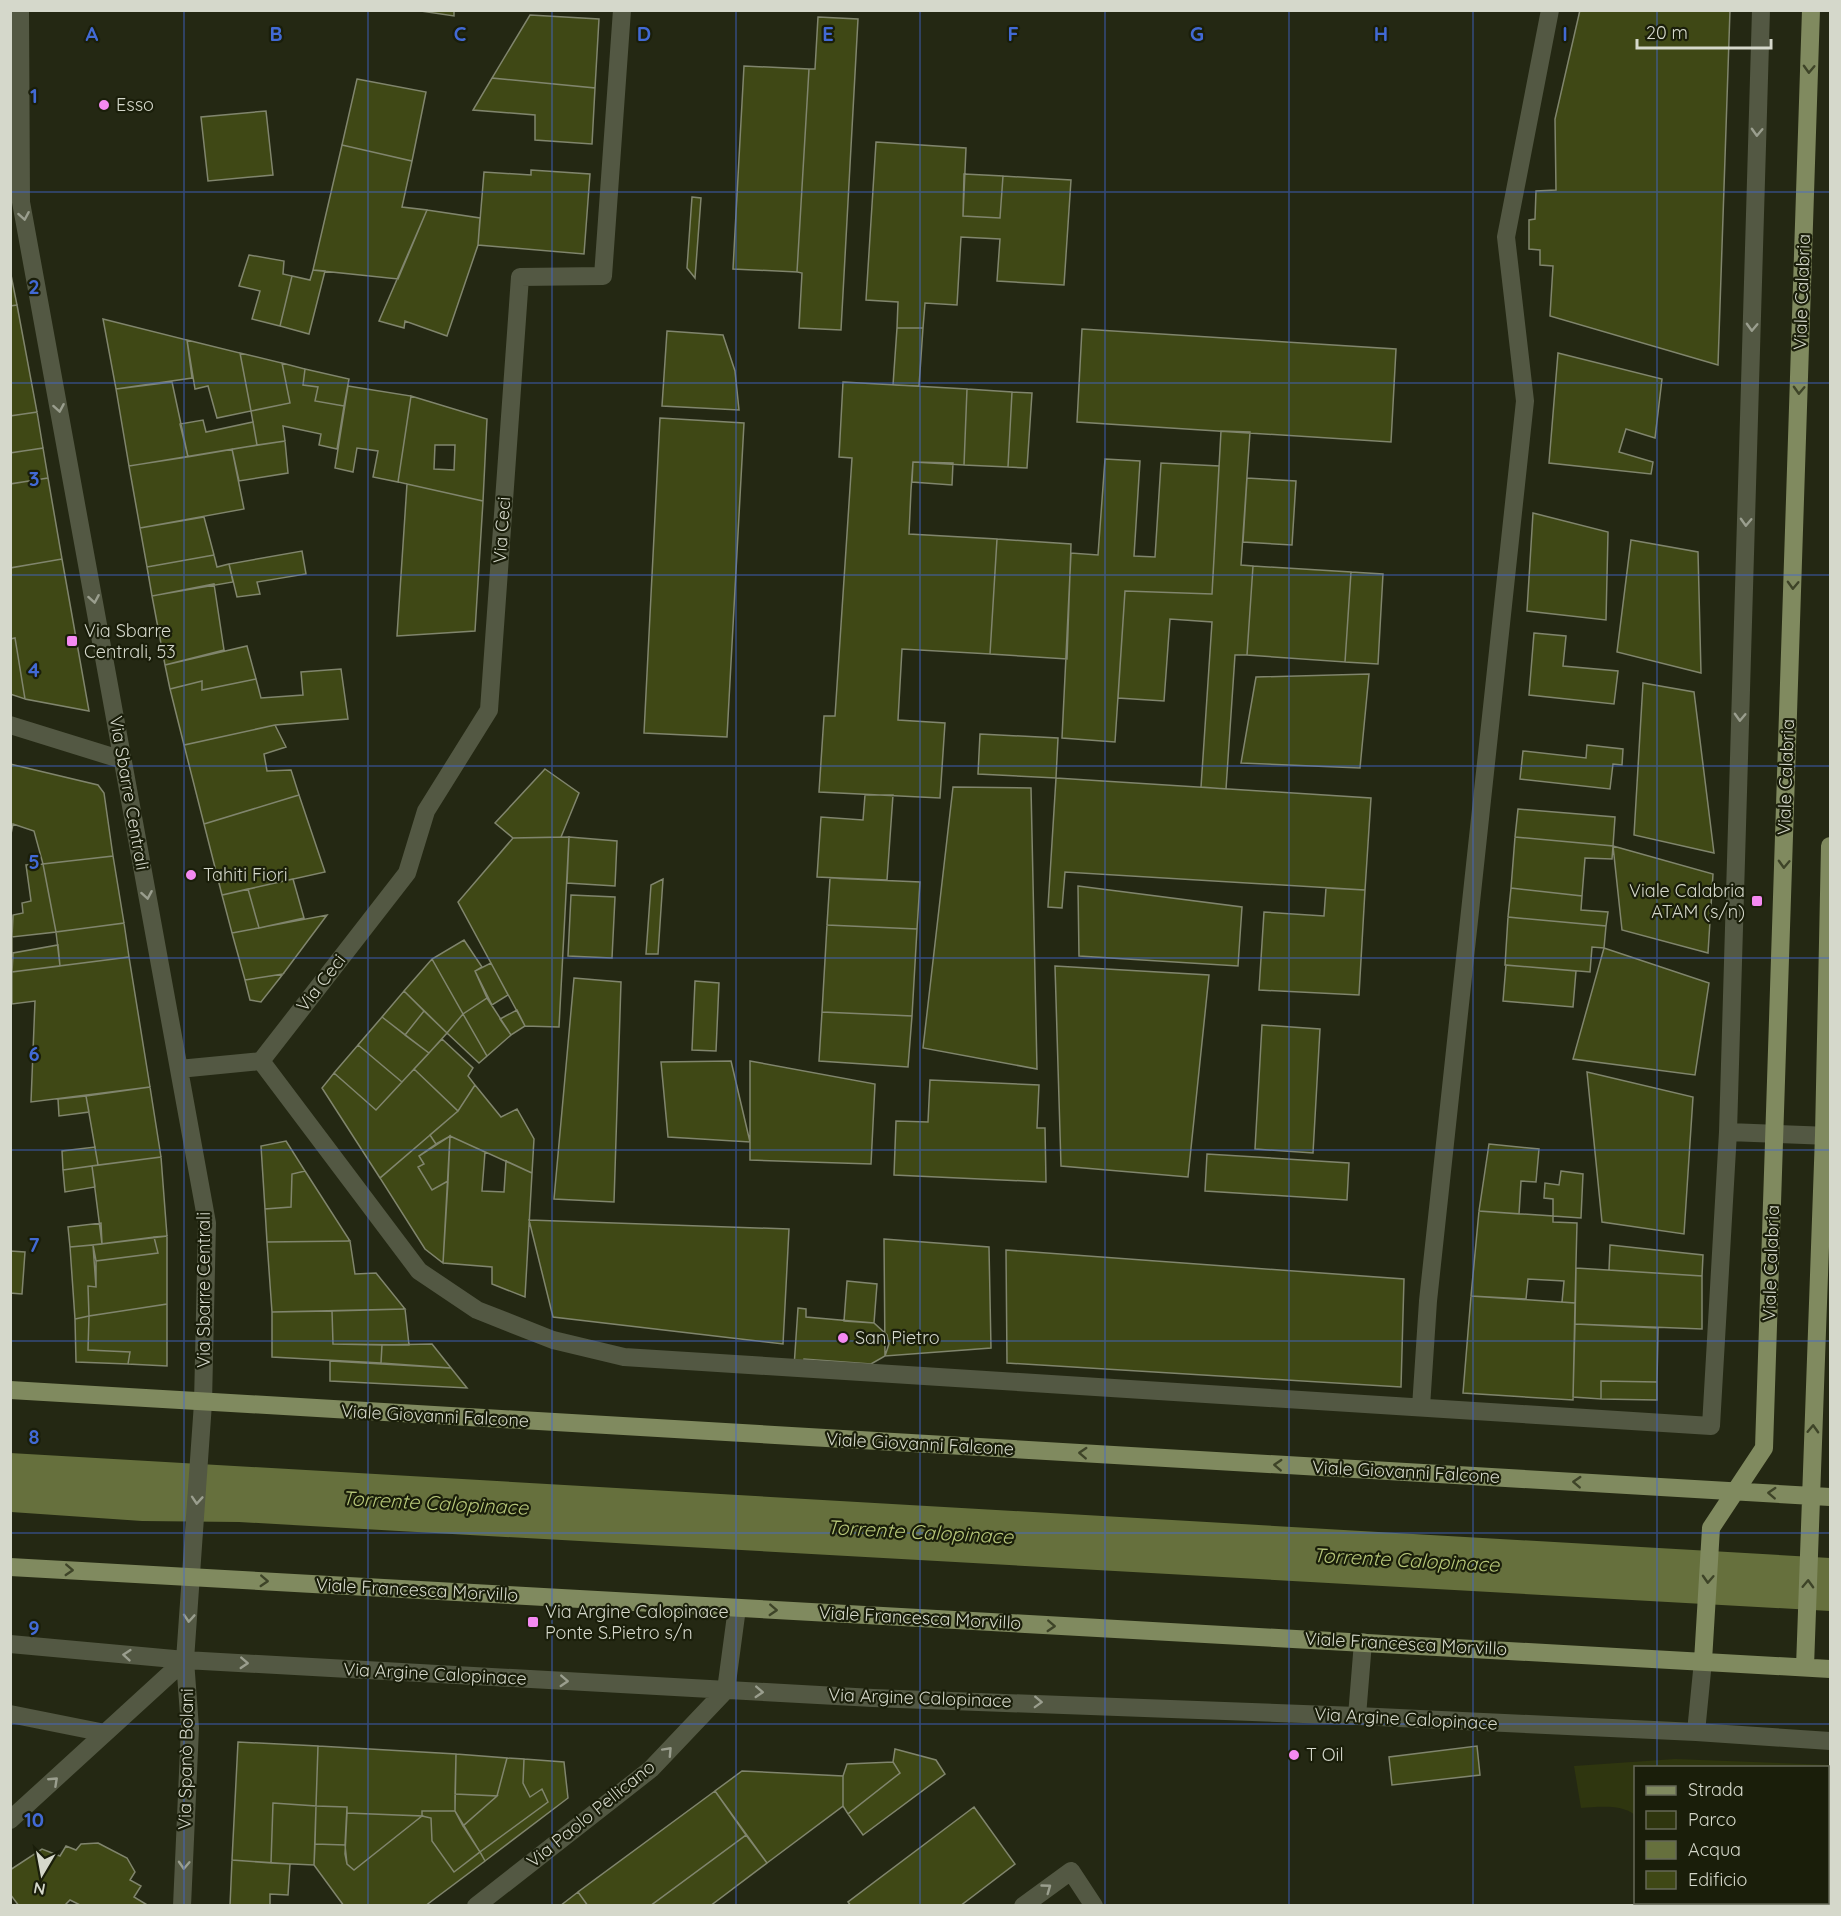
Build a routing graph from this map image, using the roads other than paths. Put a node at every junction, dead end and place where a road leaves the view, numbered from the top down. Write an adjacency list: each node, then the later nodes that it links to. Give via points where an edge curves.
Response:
1 (20, 10): 7 (street, Via Sbarre Centrali, one-way to 7, via 21,202)
2 (622, 10): 9 (street, Via Ceci, via 603,276 520,277 489,710 426,811 407,873)
3 (1551, 10): 16 (street, via 1506,237 1525,401 1428,1301)
4 (1761, 10): 11 (street, one-way to 11)
5 (1811, 10): 12 (main road, Viale Calabria, one-way to 12)
6 (10, 725): 7 (street)
7 (123, 760): 10 (street, Via Sbarre Centrali, one-way to 10)
8 (1830, 846): 13 (main road)
9 (261, 1060): 10 (street); 16 (street, via 419,1271 477,1310 553,1340 624,1357)
10 (179, 1069): 15 (street, Via Sbarre Centrali, via 207,1223)
11 (1728, 1132): 12 (street); 16 (street, via 1711,1426)
12 (1775, 1134): 13 (street); 17 (main road, Viale Calabria, via 1764,1448)
13 (1827, 1135): 18 (main road, one-way to 13)
14 (10, 1390): 15 (main road, Viale Giovanni Falcone)
15 (203, 1402): 17 (main road, Viale Giovanni Falcone, one-way to 15); 21 (street, Via Sbarre Centrali, one-way to 21)
16 (1421, 1407)
17 (1734, 1491): 18 (main road, Viale Giovanni Falcone, one-way to 17); 26 (main road, Viale Calabria, one-way to 26, via 1711,1528)
18 (1811, 1496): 19 (main road, Viale Giovanni Falcone); 27 (main road, one-way to 18)
19 (1830, 1497)
20 (10, 1567): 21 (main road, Viale Francesca Morvillo, one-way to 21)
21 (192, 1577): 22 (main road, Viale Francesca Morvillo, one-way to 22); 25 (street, Via Spanò Bolani, one-way to 25)
22 (737, 1608): 23 (main road, Viale Francesca Morvillo, one-way to 23); 29 (street)
23 (1363, 1642): 26 (main road, Viale Francesca Morvillo); 31 (street)
24 (10, 1644): 25 (street, Via Argine Calopinace, one-way to 24)
25 (185, 1660): 29 (street, Via Argine Calopinace, one-way to 29); 33 (street); 36 (street, Via Spanò Bolani, one-way to 36, via 190,1728)
26 (1703, 1661): 27 (main road, Viale Francesca Morvillo); 32 (street)
27 (1804, 1667): 28 (main road, Viale Francesca Morvillo)
28 (1830, 1669)
29 (726, 1690): 31 (street, Via Argine Calopinace, one-way to 31); 37 (street, Via Paolo Pellicano, one-way to 29, via 651,1769)
30 (10, 1714): 33 (street)
31 (1357, 1716): 32 (street, Via Argine Calopinace)
32 (1696, 1732): 34 (street, Via Argine Calopinace)
33 (105, 1733): 35 (street, one-way to 33)
34 (1830, 1741)
35 (10, 1820)
36 (182, 1905)
37 (476, 1905)
38 (1023, 1905): 39 (street, one-way to 39, via 1071,1871)
39 (1094, 1905)

